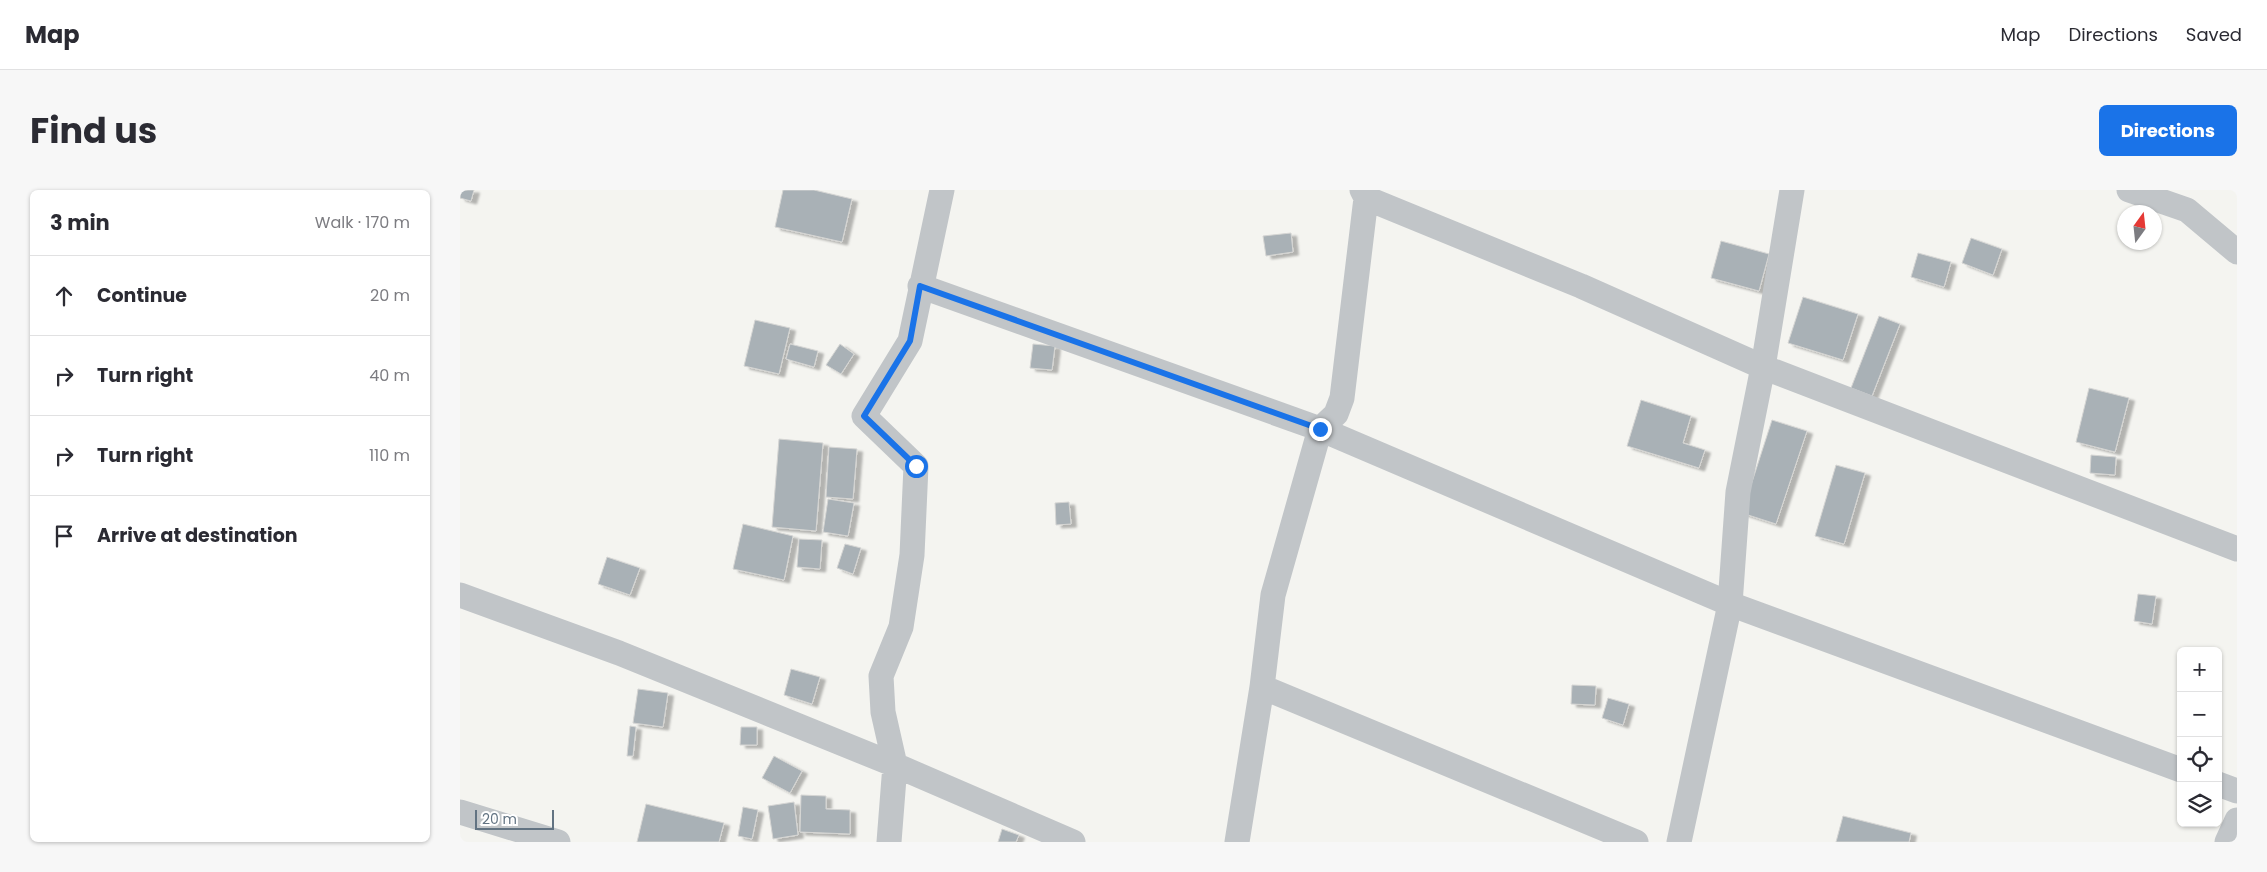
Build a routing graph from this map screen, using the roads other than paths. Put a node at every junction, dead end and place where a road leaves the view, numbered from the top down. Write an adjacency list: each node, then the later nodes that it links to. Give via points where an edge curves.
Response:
1 (942, 190): 6 (street)
2 (1792, 190): 7 (street)
3 (2129, 190): 5 (street, via 2187,210)
4 (1364, 194): 7 (street); 8 (street, via 1342,398 1336,414)
5 (2237, 252)
6 (920, 286): 8 (street); 13 (street, via 910,341 864,416 916,466 912,555 901,627 881,676 883,712)
7 (1762, 367): 9 (street); 11 (street, via 1738,492)
8 (1320, 429): 11 (street); 12 (street, via 1273,596)
9 (2237, 549)
10 (460, 595): 13 (street, via 619,653)
11 (1730, 604): 14 (street); 24 (street)
12 (1262, 687): 22 (street); 23 (street)
13 (895, 765): 20 (street); 21 (street)
14 (2177, 769)
15 (2222, 785): 16 (street)
16 (2237, 791)
17 (460, 812): 19 (street)
18 (2237, 820): 25 (street)
19 (558, 842)
20 (889, 842)
21 (1073, 842)
22 (1237, 842)
23 (1636, 842)
24 (1679, 842)
25 (2227, 842)

